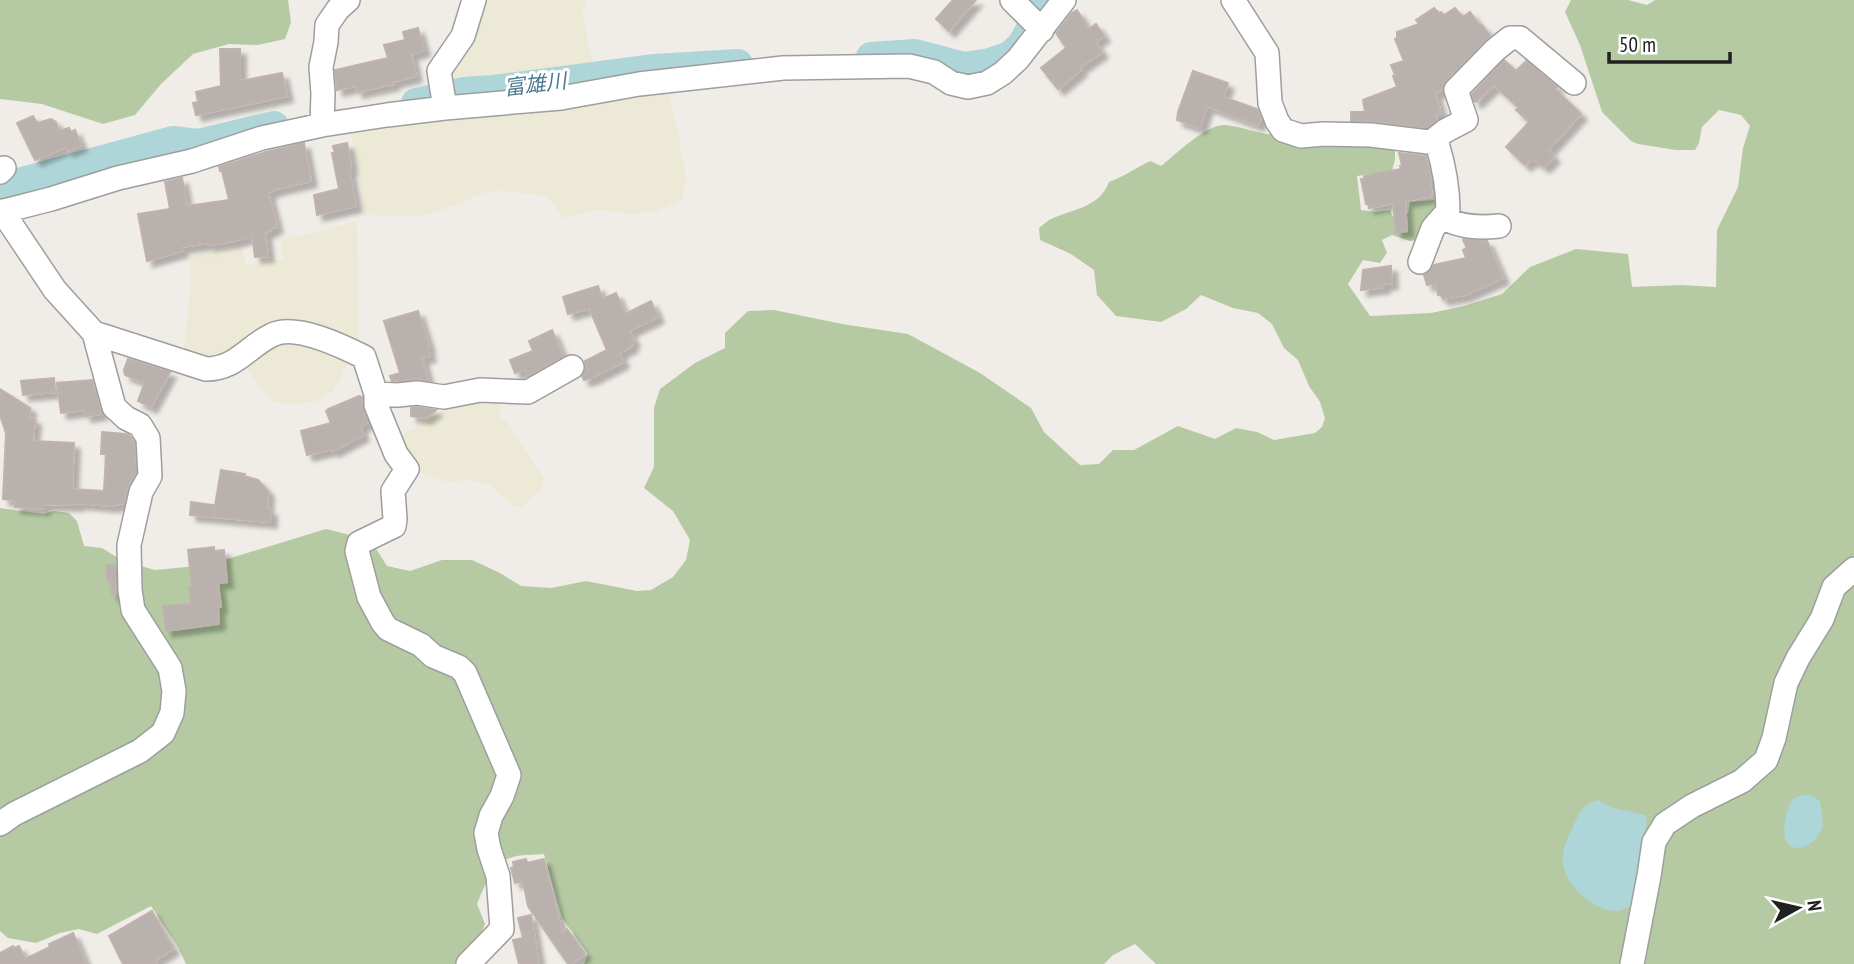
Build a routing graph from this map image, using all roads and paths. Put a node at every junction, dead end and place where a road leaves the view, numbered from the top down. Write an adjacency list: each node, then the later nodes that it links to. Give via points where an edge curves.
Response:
1 (348, 0): 9 (street, via 327,25 321,67)
2 (474, 0): 8 (street, via 463,36 439,71)
3 (1012, 0): 6 (street)
4 (1064, 0): 6 (street)
5 (1233, 0): 10 (street, via 1267,53 1270,103 1283,130 1301,136 1371,135)
6 (1042, 30): 8 (street, via 1003,73 968,87 909,66 783,68 561,98)
7 (1574, 83): 10 (street, via 1520,38 1510,38 1456,90 1466,120)
8 (444, 98): 9 (street)
9 (323, 125): 11 (street)
10 (1431, 142): 12 (street, via 1437,143 1445,170 1448,211)
11 (1, 211): 15 (street, via 55,290)
12 (1443, 218): 13 (street, via 1452,223); 14 (street, via 1433,228)
13 (1499, 226)
14 (1420, 262)
15 (94, 333): 17 (street, via 206,369 219,369 273,334 290,331 365,357); 19 (street, via 114,407 140,425 148,438 150,476 141,492 129,545 130,590 133,610 170,668 172,713 163,733 140,751)
16 (572, 367): 17 (street, via 528,392 480,390 444,397)
17 (376, 394): 20 (street, via 396,454 407,469 393,491 394,526 359,543 369,597 388,629 464,673 509,775 486,834 498,876 502,929)
18 (1854, 569): 21 (street, via 1834,587 1822,619 1786,683 1766,760 1742,781 1665,824 1654,842)
19 (0, 824)
20 (468, 964)
21 (1632, 964)

